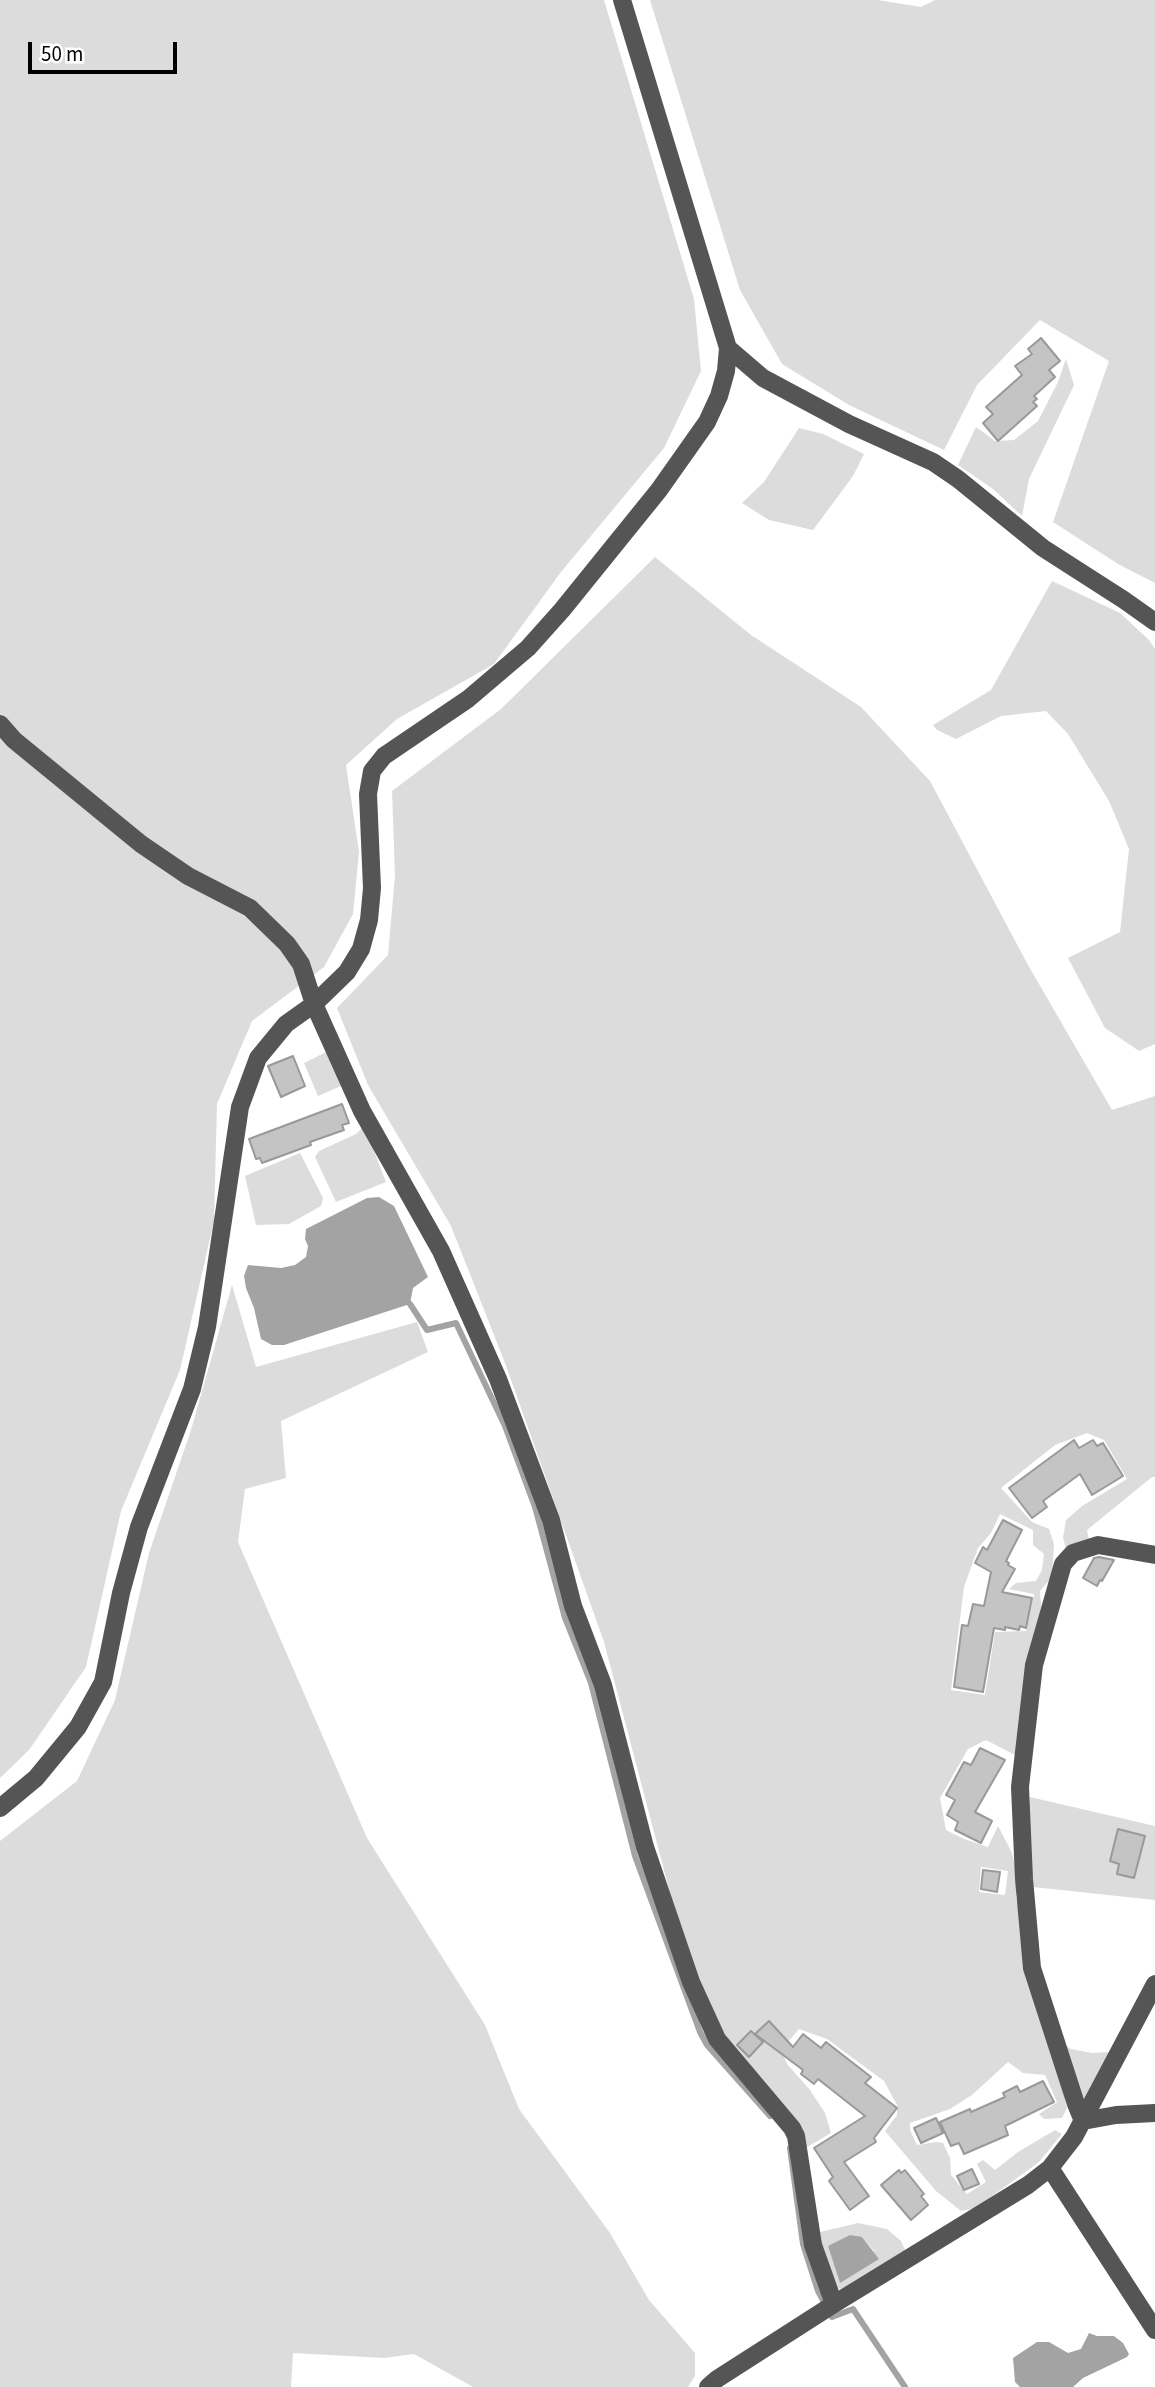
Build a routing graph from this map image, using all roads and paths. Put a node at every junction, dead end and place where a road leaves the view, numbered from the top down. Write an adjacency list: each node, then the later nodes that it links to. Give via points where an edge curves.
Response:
1 (622, 0): 2 (street)
2 (728, 348): 3 (street, via 764,378 933,462 1043,548); 5 (street, via 719,396 706,422 659,490 562,610 528,648 478,691 384,756 372,771 368,794 369,920 361,949 347,972)
3 (1155, 622)
4 (0, 724): 5 (street, via 141,844 188,876 250,908 301,964)
5 (314, 1004): 7 (street, via 286,1024 258,1058 240,1107 207,1327 192,1389 139,1527 103,1682 78,1727 36,1778); 12 (street, via 362,1111 441,1251 498,1379 551,1520 573,1606 603,1685 645,1847 691,1982 717,2039 796,2136 813,2245)
6 (1155, 1555): 10 (street, via 1098,1545 1073,1553 1063,1564 1034,1665 1020,1787 1032,1968)
7 (0, 1808)
8 (1155, 1983): 10 (street)
9 (1155, 2113): 10 (street)
10 (1083, 2120): 11 (street)
11 (1050, 2168): 12 (street); 13 (street)
12 (834, 2304): 14 (street)
13 (1155, 2330)
14 (708, 2387)

